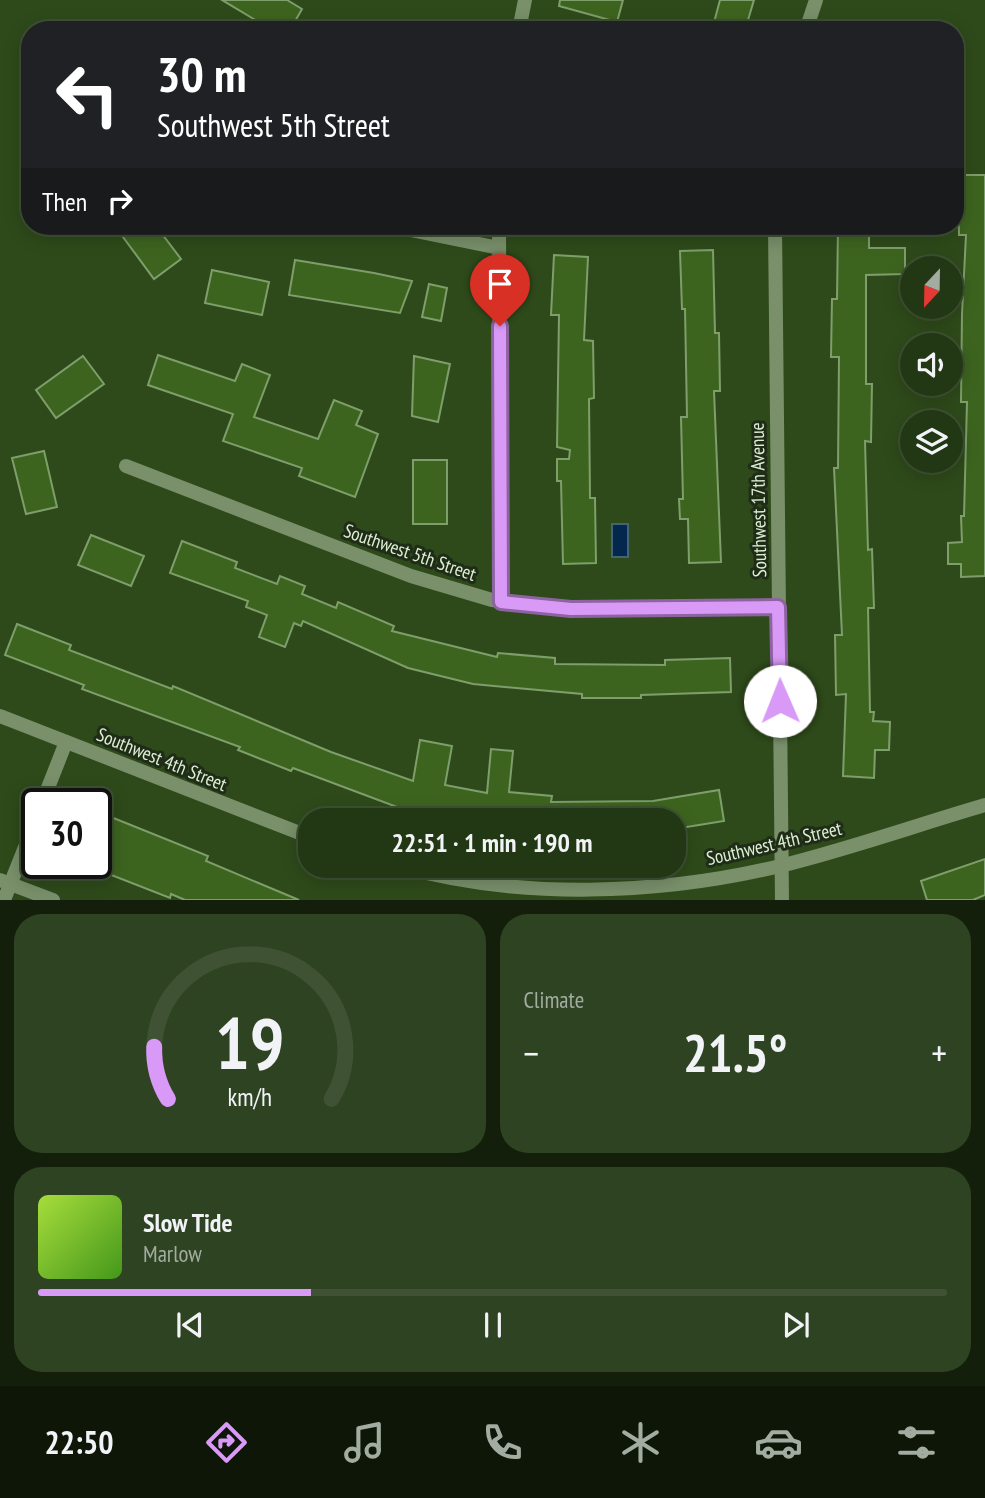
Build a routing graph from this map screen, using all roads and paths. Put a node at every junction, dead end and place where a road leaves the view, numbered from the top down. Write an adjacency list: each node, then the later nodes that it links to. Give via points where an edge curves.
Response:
1 (817, 0): 4 (street)
2 (521, 1): 3 (street)
3 (520, 21)
4 (809, 21)
5 (435, 235): 8 (street)
6 (499, 235): 8 (street)
7 (775, 235): 11 (street, Southwest 17th Avenue)
8 (499, 248): 10 (street)
9 (126, 466): 10 (street, Southwest 5th Street, via 411,576)
10 (501, 602): 11 (street, Southwest 5th Street, via 571,609)
11 (778, 607): 18 (street, Southwest 17th Avenue)
12 (0, 716): 13 (street, Southwest 4th Street)
13 (66, 742): 14 (street); 16 (street, Southwest 4th Street)
14 (48, 788)
15 (985, 805): 18 (street, Southwest 4th Street)
16 (298, 832)
17 (21, 850): 20 (street)
18 (782, 865): 21 (street, Southwest 4th Street, via 678,883); 24 (street, Southwest 17th Avenue)
19 (445, 878): 21 (street, Southwest 4th Street)
20 (5, 882): 22 (street); 23 (street)
21 (508, 893)
22 (4, 900)
23 (52, 900)
24 (782, 900)

